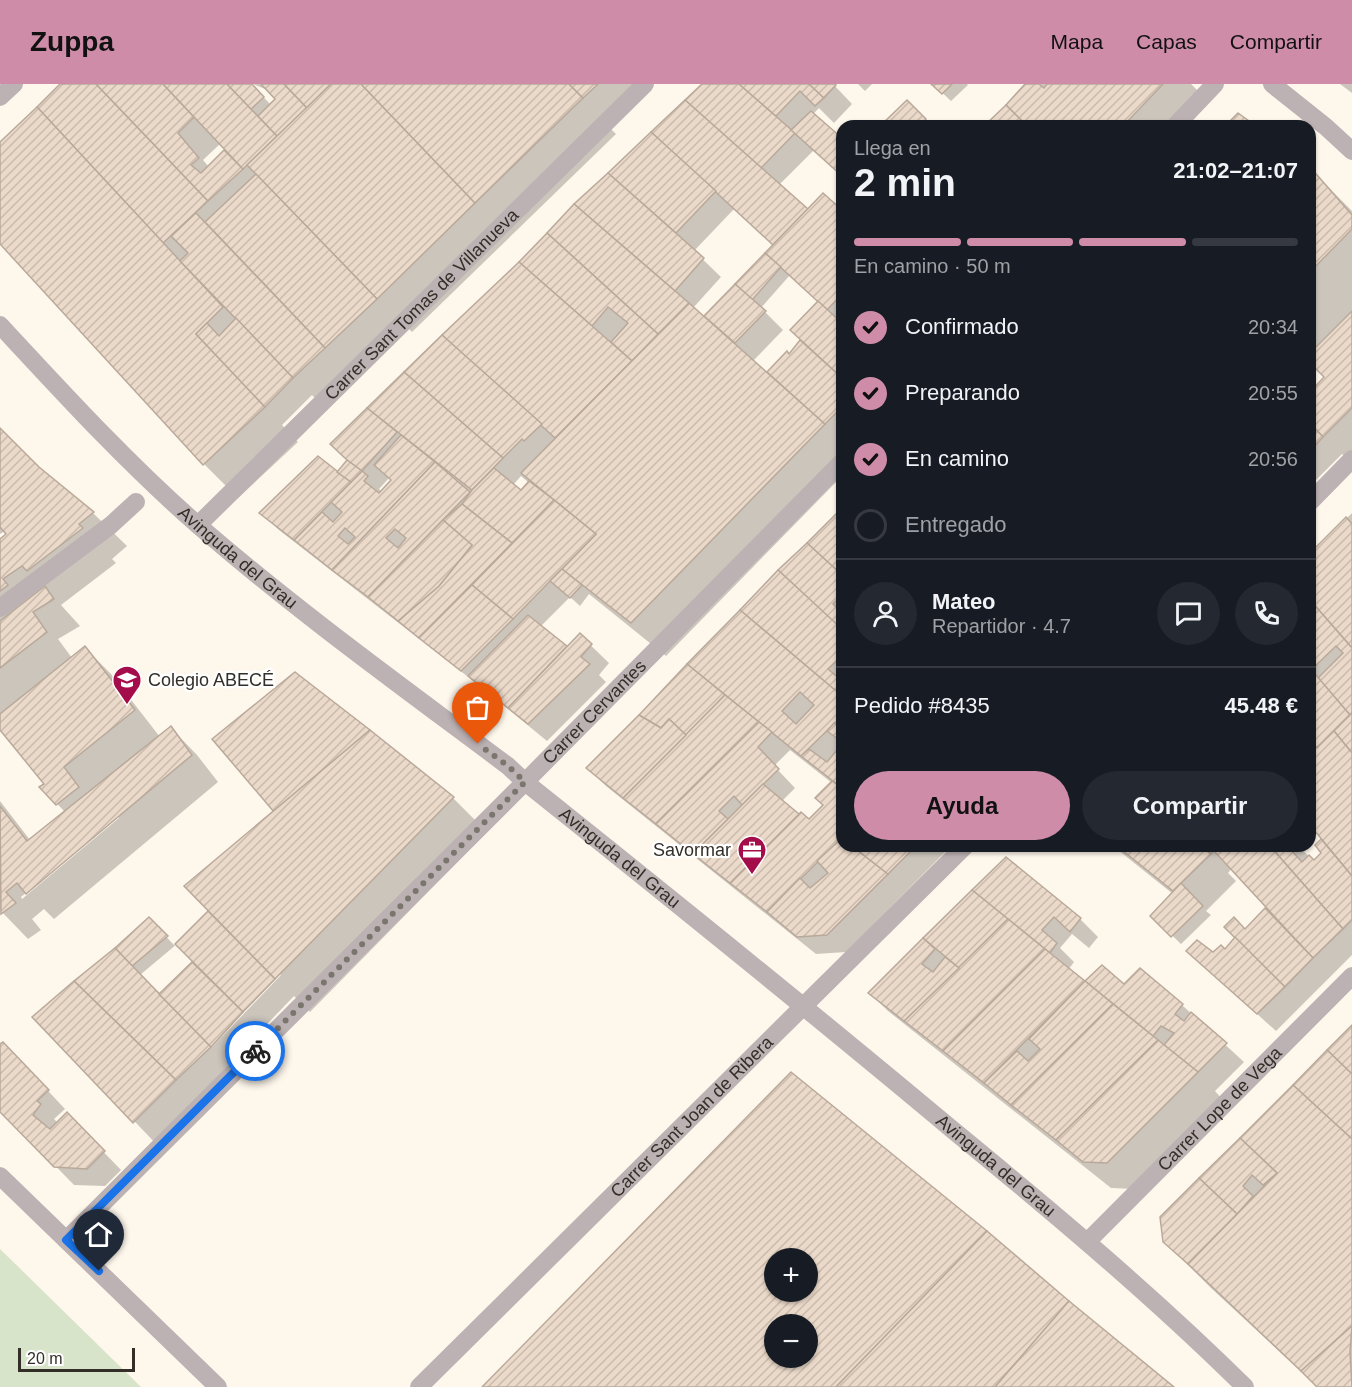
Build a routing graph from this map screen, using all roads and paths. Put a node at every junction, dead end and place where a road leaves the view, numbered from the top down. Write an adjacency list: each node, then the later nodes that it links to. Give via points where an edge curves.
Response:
1 (14, 84): 5 (street)
2 (645, 84): 13 (street, Carrer Sant Tomas de Villanueva)
3 (1215, 84): 6 (street)
4 (1272, 84): 7 (street)
5 (0, 98)
6 (1181, 120)
7 (1352, 151)
8 (0, 325): 13 (street, Avinguda del Grau, via 105,436)
9 (1352, 459): 11 (street)
10 (836, 468): 15 (street, Carrer Cervantes)
11 (1316, 496)
12 (136, 502): 14 (street)
13 (198, 525): 15 (street, Avinguda del Grau)
14 (0, 608)
15 (525, 782): 18 (street, Avinguda del Grau); 20 (street, Carrer Cervantes)
16 (959, 852): 18 (street, Carrer Sant Joan de Ribera)
17 (1352, 976): 21 (street, Carrer Lope de Vega)
18 (805, 1006): 21 (street, Avinguda del Grau); 23 (street, Carrer Sant Joan de Ribera)
19 (0, 1176): 20 (street)
20 (66, 1240): 22 (street)
21 (1088, 1242): 24 (street, Avinguda del Grau)
22 (218, 1387)
23 (419, 1387)
24 (1245, 1387)

